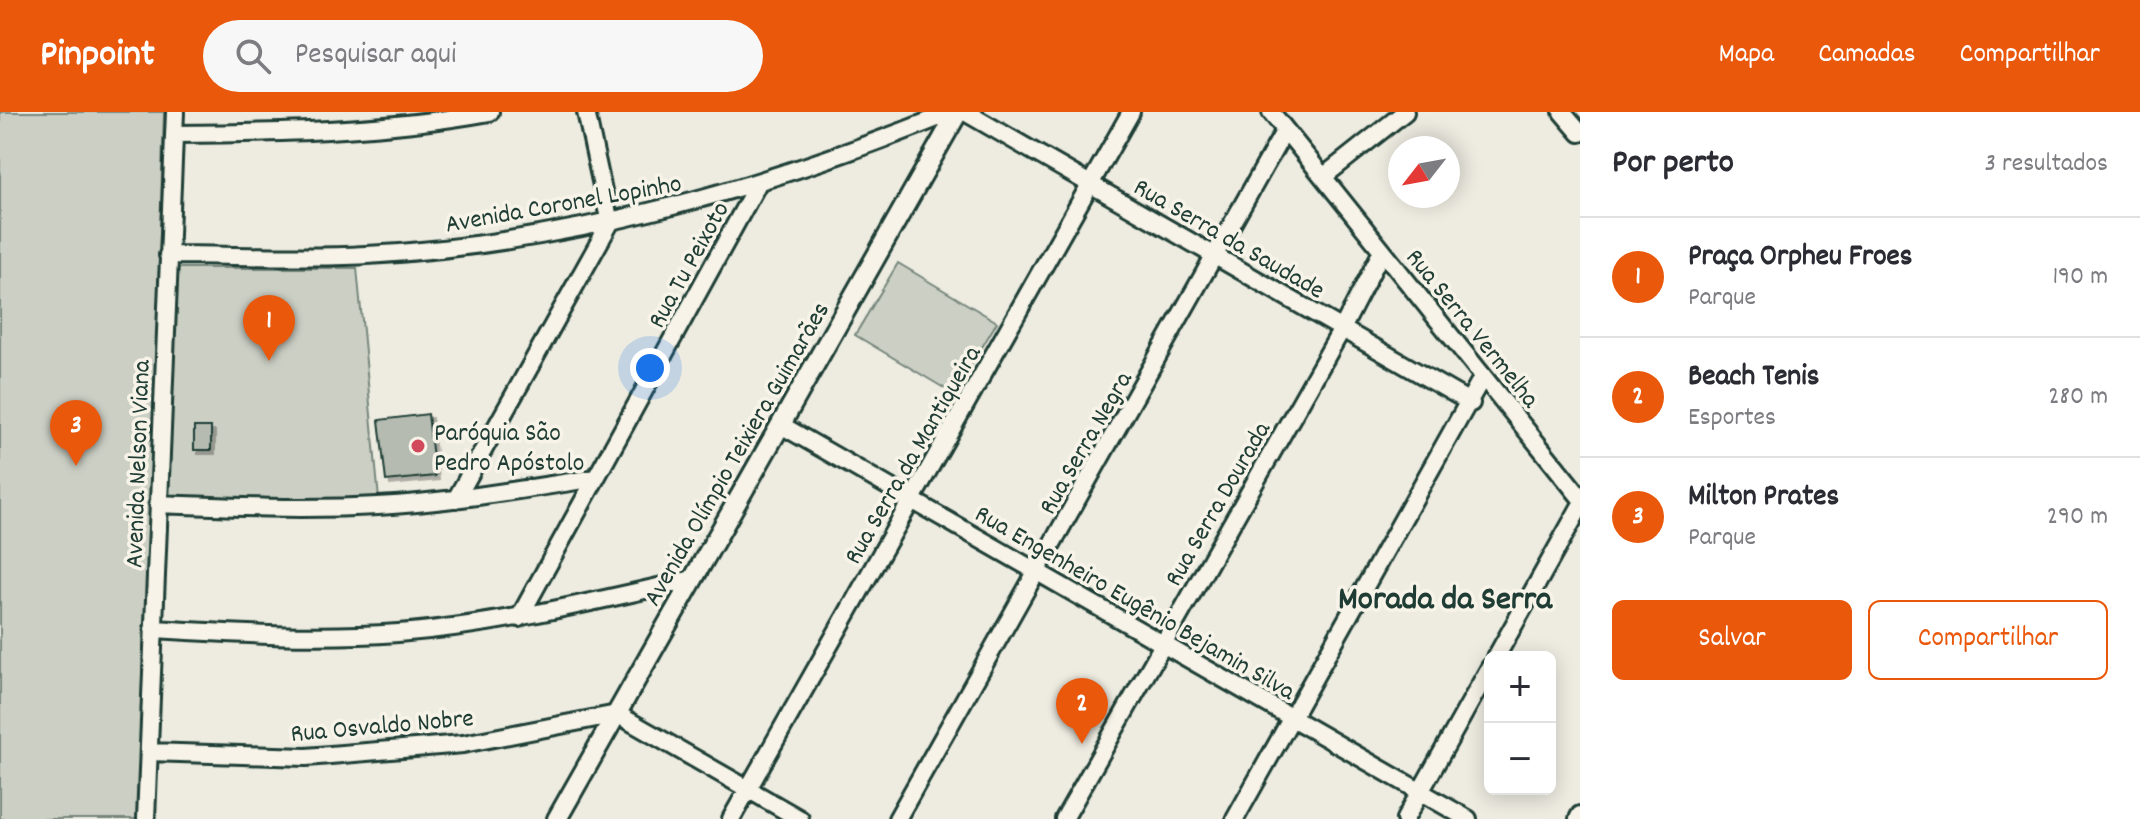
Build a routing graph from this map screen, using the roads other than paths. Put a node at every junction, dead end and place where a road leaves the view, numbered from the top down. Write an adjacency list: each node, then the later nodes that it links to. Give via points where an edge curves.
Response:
1 (175, 112): 12 (street, Avenida Nelson Viana)
2 (490, 112): 12 (street, via 311,133)
3 (586, 112): 16 (street)
4 (955, 112): 14 (street, Avenida Coronel Lopinho); 23 (street, Avenida Olímpio Teixiera Guimarães)
5 (965, 112): 15 (street, Rua Serra da Saudade)
6 (1131, 112): 15 (street, Rua Serra da Mantiqueira)
7 (1271, 112): 10 (street, Rua Serra Vermelha)
8 (1405, 112): 13 (street)
9 (1562, 112): 11 (street)
10 (1285, 130): 13 (street, Rua Serra Vermelha); 19 (street, Rua Serra Negra)
11 (1580, 133)
12 (174, 134): 18 (street, Avenida Nelson Viana)
13 (1323, 177): 17 (street, Rua Serra Vermelha)
14 (757, 185): 16 (street, Avenida Coronel Lopinho); 24 (street, Rua Tu Peixoto)
15 (1091, 185): 19 (street, Rua Serra da Saudade); 27 (street, Rua Serra da Mantiqueira)
16 (610, 223): 18 (street, Avenida Coronel Lopinho, via 475,245 366,255); 26 (street)
17 (1382, 251): 20 (street, Rua Serra Dourada); 21 (street, Rua Serra Vermelha)
18 (168, 255): 28 (street, Avenida Nelson Viana)
19 (1216, 257): 20 (street, Rua Serra da Saudade); 30 (street, Rua Serra Negra)
20 (1342, 329): 22 (street, Rua Serra da Saudade); 34 (street, Rua Serra Dourada)
21 (1483, 376): 22 (street); 25 (street, Rua Serra Vermelha)
22 (1471, 403): 38 (street)
23 (781, 425): 27 (street, Rua Engenheiro Eugênio Bejamin Silva); 31 (street, Avenida Olímpio Teixiera Guimarães)
24 (596, 478): 26 (street); 32 (street, Rua Tu Peixoto)
25 (1580, 497)
26 (456, 499): 28 (street, via 264,509)
27 (912, 500): 30 (street, Rua Engenheiro Eugênio Bejamin Silva); 40 (street, Rua Serra da Mantiqueira)
28 (158, 504): 33 (street, Avenida Nelson Viana)
29 (1580, 507): 35 (street)
30 (1038, 572): 34 (street, Rua Engenheiro Eugênio Bejamin Silva); 46 (street, Rua Serra Negra)
31 (693, 579): 32 (street); 37 (street, Avenida Olímpio Teixiera Guimarães)
32 (519, 618): 33 (street, via 398,633 275,637)
33 (153, 629): 39 (street, Avenida Nelson Viana)
34 (1163, 644): 38 (street, Rua Engenheiro Eugênio Bejamin Silva); 47 (street, Rua Serra Dourada)
35 (1499, 651)
36 (1484, 678): 41 (street)
37 (617, 714): 39 (street, Rua Osvaldo Nobre, via 431,747 306,757); 40 (street); 43 (street, Avenida Olímpio Teixiera Guimarães)
38 (1292, 718): 41 (street, Rua Engenheiro Eugênio Bejamin Silva); 48 (street)
39 (149, 752): 42 (street, Avenida Nelson Viana)
40 (748, 789): 44 (street, Rua Serra da Mantiqueira); 45 (street)
41 (1420, 792): 49 (street); 50 (street, Rua Engenheiro Eugênio Bejamin Silva)
42 (146, 819)
43 (557, 819)
44 (731, 819)
45 (800, 819)
46 (897, 819)
47 (1064, 819)
48 (1235, 819)
49 (1405, 819)
50 (1468, 819)

